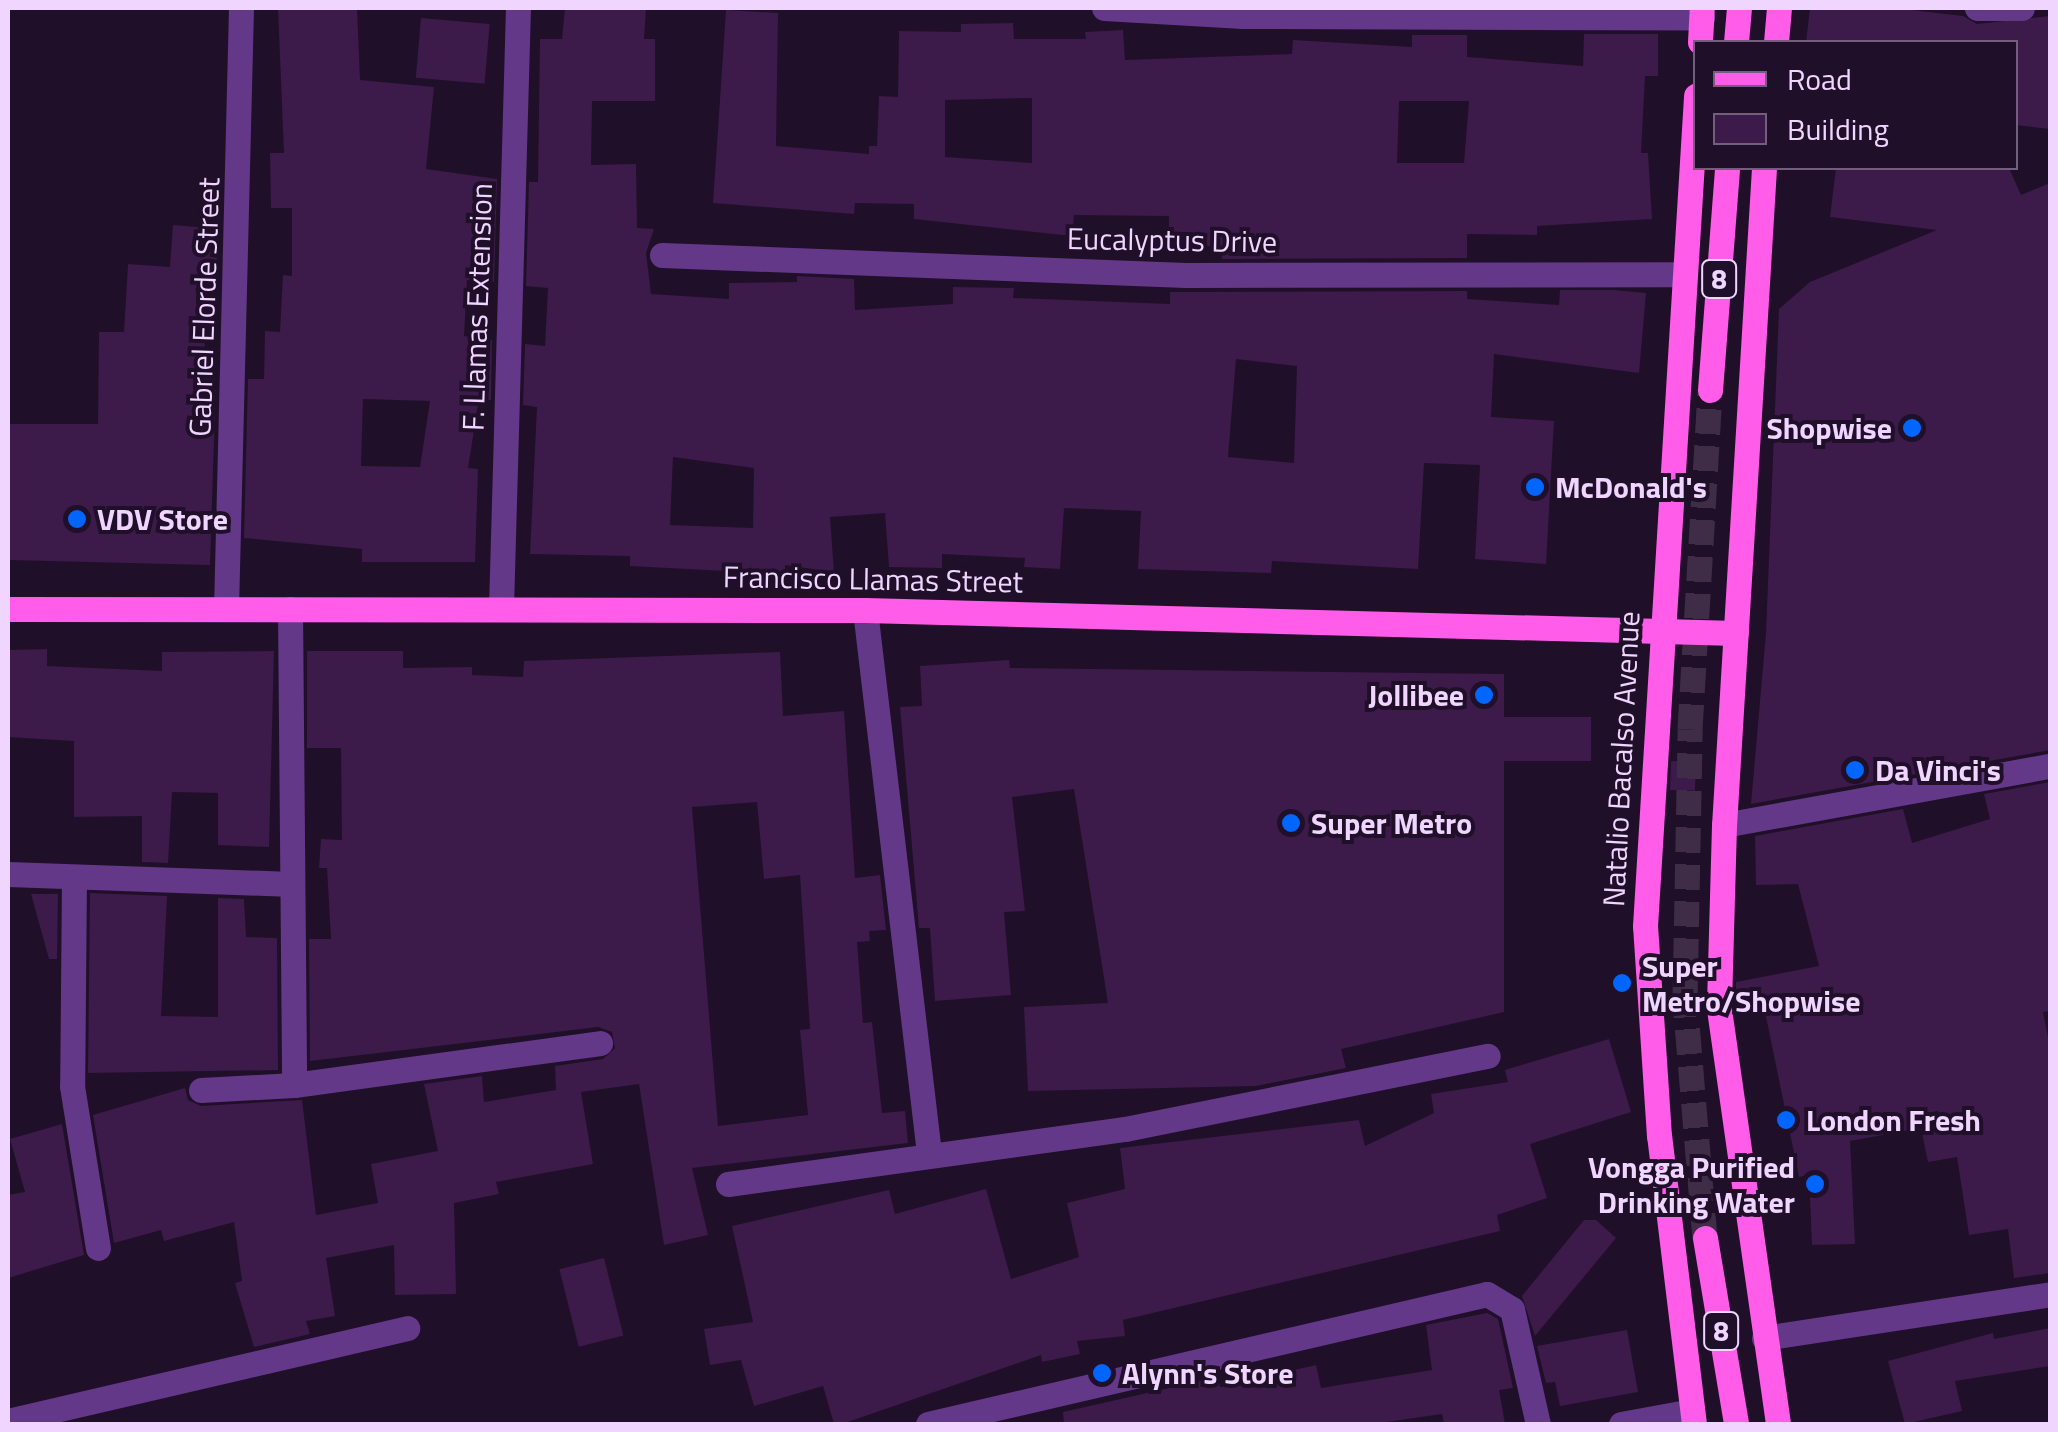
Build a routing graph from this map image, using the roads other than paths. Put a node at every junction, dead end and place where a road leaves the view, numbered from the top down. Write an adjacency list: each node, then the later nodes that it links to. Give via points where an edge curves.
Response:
1 (242, 8): 19 (street, Gabriel Elorde Street)
2 (518, 8): 17 (street, F. Llamas Extension)
3 (1104, 8): 8 (street)
4 (1739, 8): 9 (main road)
5 (1779, 8): 10 (main road)
6 (1977, 8): 7 (street)
7 (2022, 8)
8 (1701, 23)
9 (1736, 40)
10 (1776, 40)
11 (1693, 134): 15 (main road, Natalio Bacalso Avenue / 8)
12 (1727, 170): 16 (main road, 8)
13 (1764, 170): 23 (main road, 8)
14 (662, 254): 15 (street, Eucalyptus Drive, via 1186,275)
15 (1682, 274): 22 (main road, Natalio Bacalso Avenue / 8)
16 (1710, 390)
17 (501, 608): 20 (main road, Francisco Llamas Street); 21 (main road, Francisco Llamas Street)
18 (8, 609): 19 (main road, Francisco Llamas Street)
19 (226, 609): 20 (main road, Francisco Llamas Street)
20 (290, 609): 28 (street)
21 (865, 610): 22 (main road, Francisco Llamas Street); 33 (street)
22 (1660, 629): 23 (main road, Francisco Llamas Street); 40 (main road, Natalio Bacalso Avenue / 8, via 1645,926 1659,1136)
23 (1736, 633): 25 (main road, 8)
24 (2050, 766): 25 (street)
25 (1724, 826): 39 (main road, 8, via 1719,1008)
26 (8, 874): 27 (street)
27 (74, 877): 28 (street); 36 (street, via 72,1086)
28 (292, 884): 31 (street)
29 (600, 1043): 31 (street)
30 (1488, 1056): 33 (street, via 1125,1129)
31 (294, 1085): 32 (street)
32 (201, 1090)
33 (930, 1153): 34 (street)
34 (728, 1184)
35 (1704, 1238): 45 (main road, 8)
36 (98, 1248)
37 (2050, 1294): 39 (street)
38 (408, 1328): 41 (street)
39 (1764, 1338): 46 (main road, 8)
40 (1693, 1418): 44 (street)
41 (8, 1421)
42 (928, 1424): 43 (street, via 1487,1294 1512,1310)
43 (1538, 1424)
44 (1622, 1424)
45 (1736, 1424)
46 (1778, 1424)

